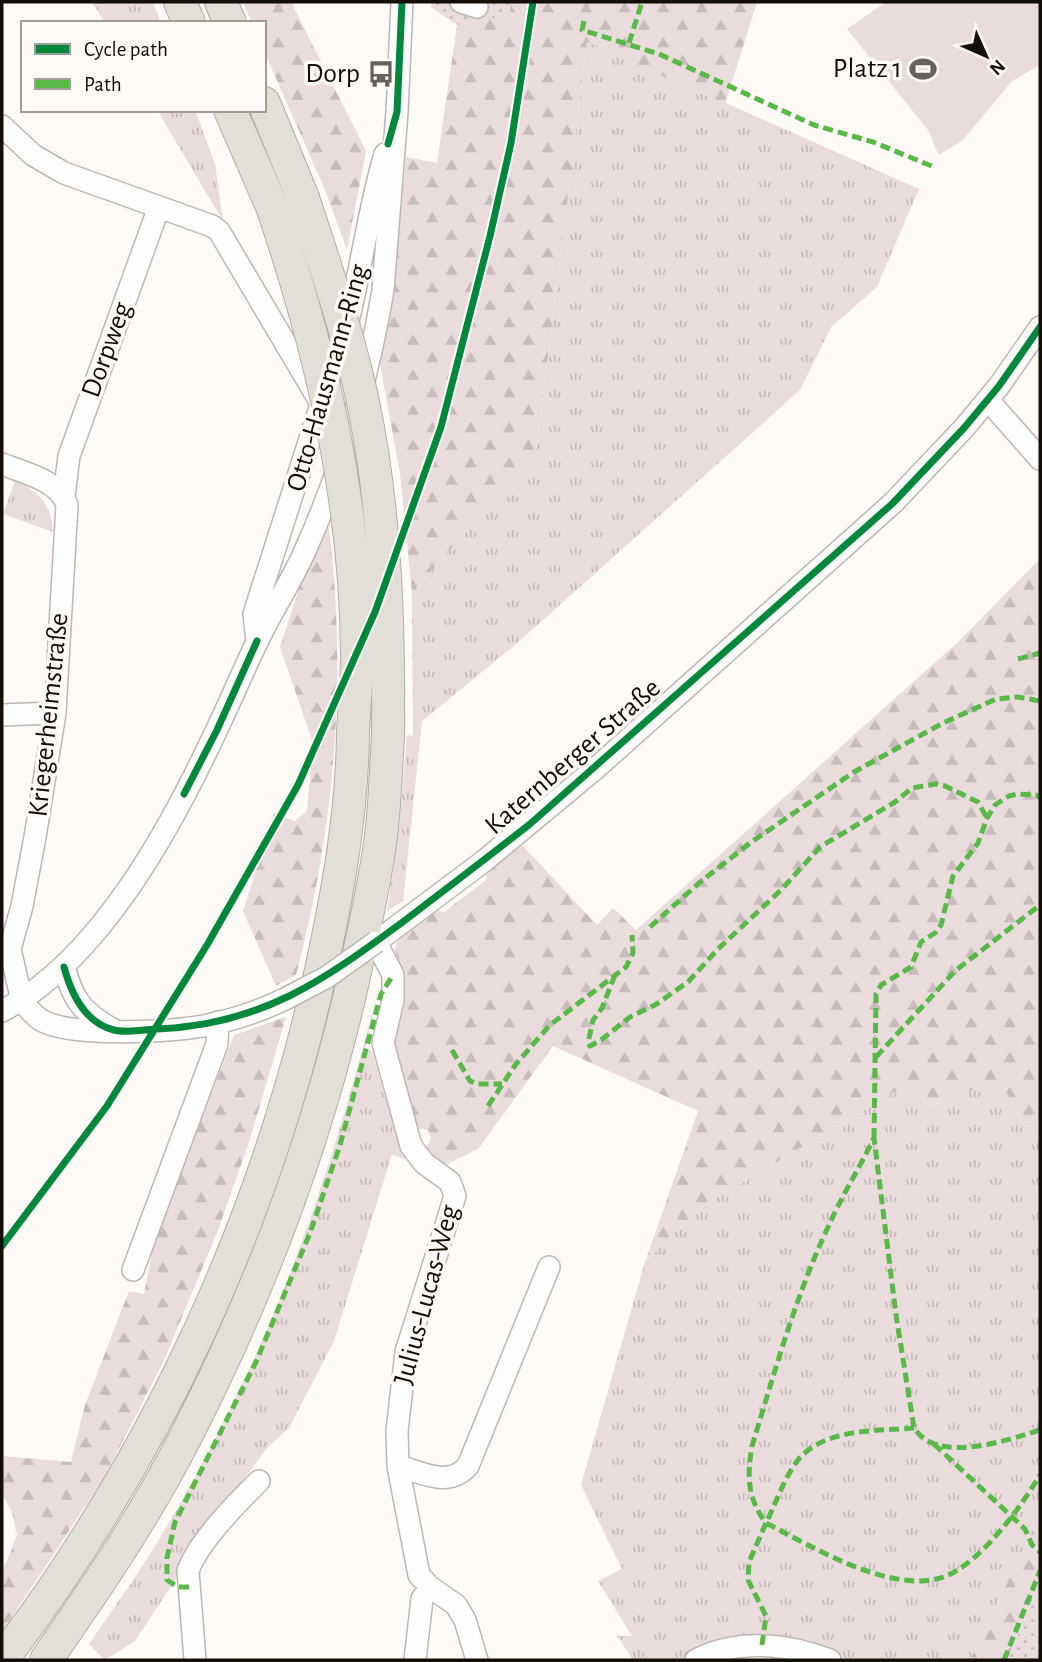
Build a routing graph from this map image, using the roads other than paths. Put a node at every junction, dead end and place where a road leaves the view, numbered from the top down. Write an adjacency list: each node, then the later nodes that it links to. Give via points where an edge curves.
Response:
1 (180, 2): 4 (highway)
2 (220, 2): 5 (highway)
3 (402, 2): 8 (street, Otto-Hausmann-Ring)
4 (189, 21)
5 (229, 21)
6 (266, 108): 32 (highway, bridge, via 303,198 339,307 372,454 387,592 388,736 381,836 327,1086 251,1299 185,1438 139,1519)
7 (231, 112): 31 (highway, bridge, via 273,209 300,288 342,473 357,656 352,779 342,860 310,1019 271,1152 234,1252 152,1430 60,1580)
8 (397, 112): 13 (street, Otto-Hausmann-Ring, via 376,184 349,317); 17 (street, Otto-Hausmann-Ring, via 379,316 348,433 303,554)
9 (2, 126): 10 (street, via 33,155 64,173)
10 (159, 207): 13 (street, via 212,226 223,235); 16 (street, Dorpweg, via 69,456)
11 (1040, 327): 12 (street, Katernberger Straße)
12 (988, 400): 14 (street); 20 (street, Katernberger Straße, via 893,503 719,659 530,824)
13 (322, 405): 17 (street, Otto-Hausmann-Ring, via 254,614)
14 (1040, 459)
15 (2, 464): 16 (street, via 42,480)
16 (64, 496): 18 (street, Kriegerheimstraße)
17 (257, 641): 21 (street, Otto-Hausmann-Ring, via 217,730 151,852 112,910)
18 (55, 713): 19 (street); 22 (street, Kriegerheimstraße, via 22,906 10,949)
19 (2, 715)
20 (376, 942): 24 (street, Katernberger Straße, bridge, via 327,977 285,999); 28 (street, Julius-Lucas-Weg, via 393,975 392,1006 383,1037 411,1146 424,1163 450,1182 454,1196 406,1352)
21 (64, 967): 22 (street); 25 (street, via 80,1005)
22 (22, 1001): 23 (street); 25 (street, Katernberger Straße, via 48,1023)
23 (2, 1011)
24 (218, 1022): 25 (street, Katernberger Straße); 27 (street, via 216,1044)
25 (114, 1030)
26 (549, 1268): 28 (street, via 468,1466 448,1479)
27 (133, 1270)
28 (398, 1466): 30 (street, Julius-Lucas-Weg, via 419,1574)
29 (259, 1481): 33 (street, via 192,1559 188,1571)
30 (430, 1587): 34 (street, via 422,1599); 35 (street, Julius-Lucas-Weg, via 456,1605)
31 (2, 1660)
32 (46, 1660)
33 (195, 1660)
34 (415, 1660)
35 (477, 1660)
36 (696, 1660): 37 (street, via 709,1653 762,1644)
37 (831, 1660)

